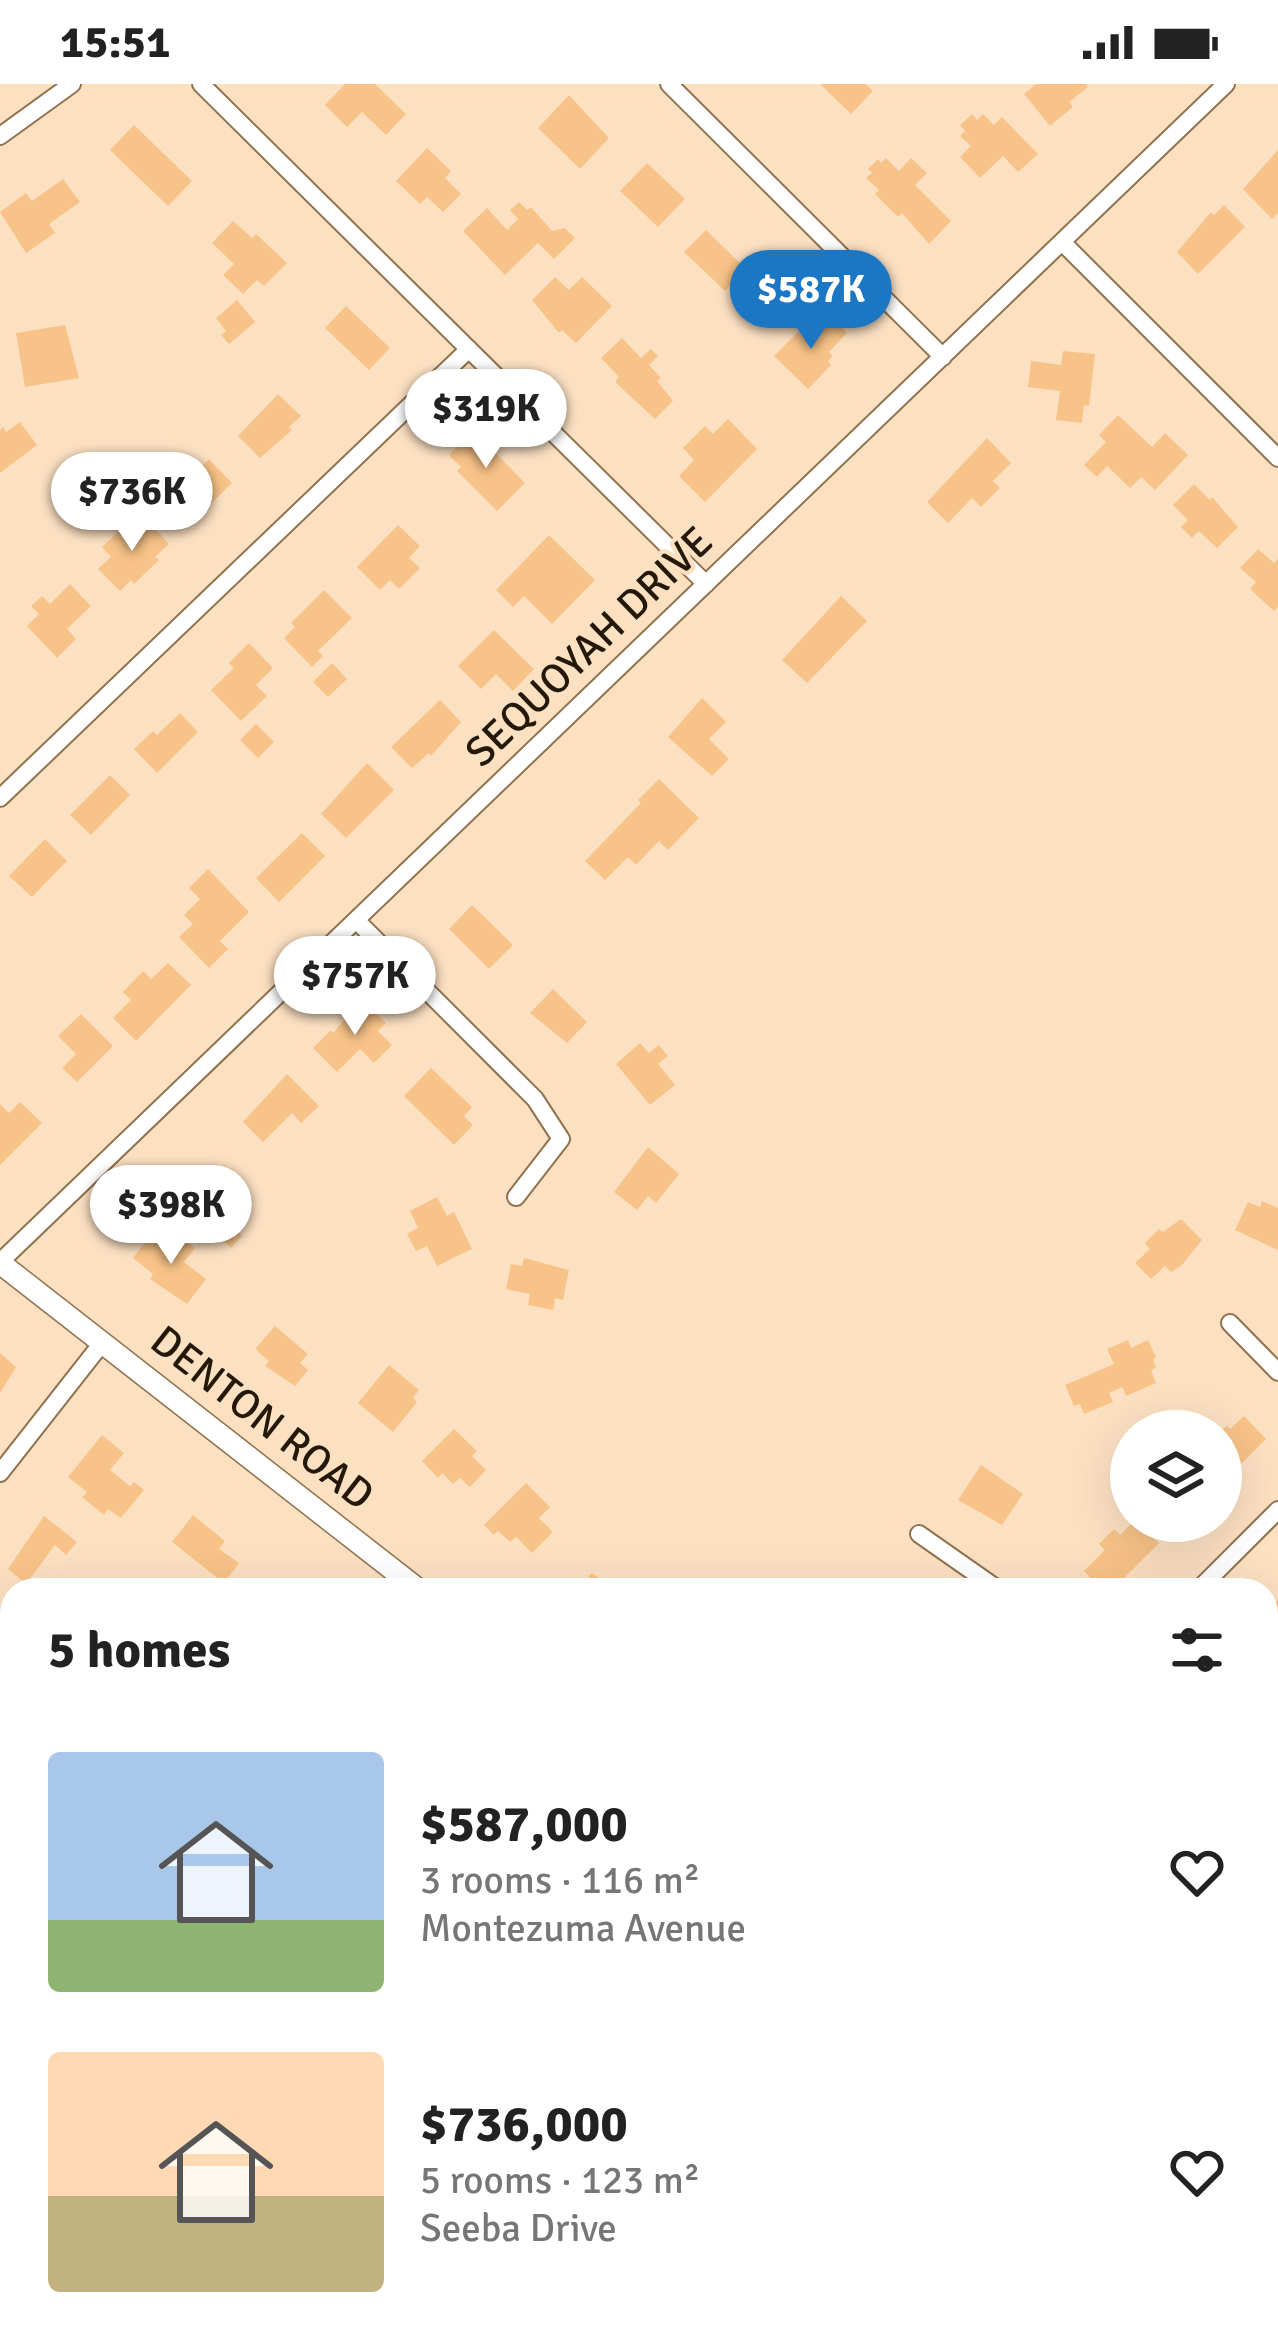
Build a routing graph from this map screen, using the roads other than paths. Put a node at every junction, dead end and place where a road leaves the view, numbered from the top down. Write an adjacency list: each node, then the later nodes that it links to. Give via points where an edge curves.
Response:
1 (71, 84): 5 (street)
2 (201, 84): 7 (street)
3 (669, 84): 8 (street)
4 (1226, 84): 6 (street, SEQUOYAH DRIVE)
5 (0, 136)
6 (1062, 242): 8 (street, SEQUOYAH DRIVE); 9 (street)
7 (469, 349): 10 (street); 11 (street)
8 (943, 357): 10 (street, SEQUOYAH DRIVE)
9 (1278, 458)
10 (706, 584): 12 (street, SEQUOYAH DRIVE)
11 (0, 798)
12 (356, 920): 13 (street, via 535,1100 560,1139); 14 (street, SEQUOYAH DRIVE)
13 (516, 1197)
14 (0, 1262): 16 (street, DENTON ROAD)
15 (1230, 1323): 17 (street)
16 (102, 1343): 18 (street); 21 (street, DENTON ROAD)
17 (1278, 1372)
18 (0, 1473)
19 (1278, 1510): 23 (street)
20 (919, 1534): 22 (street)
21 (404, 1578)
22 (982, 1578)
23 (1210, 1578)

